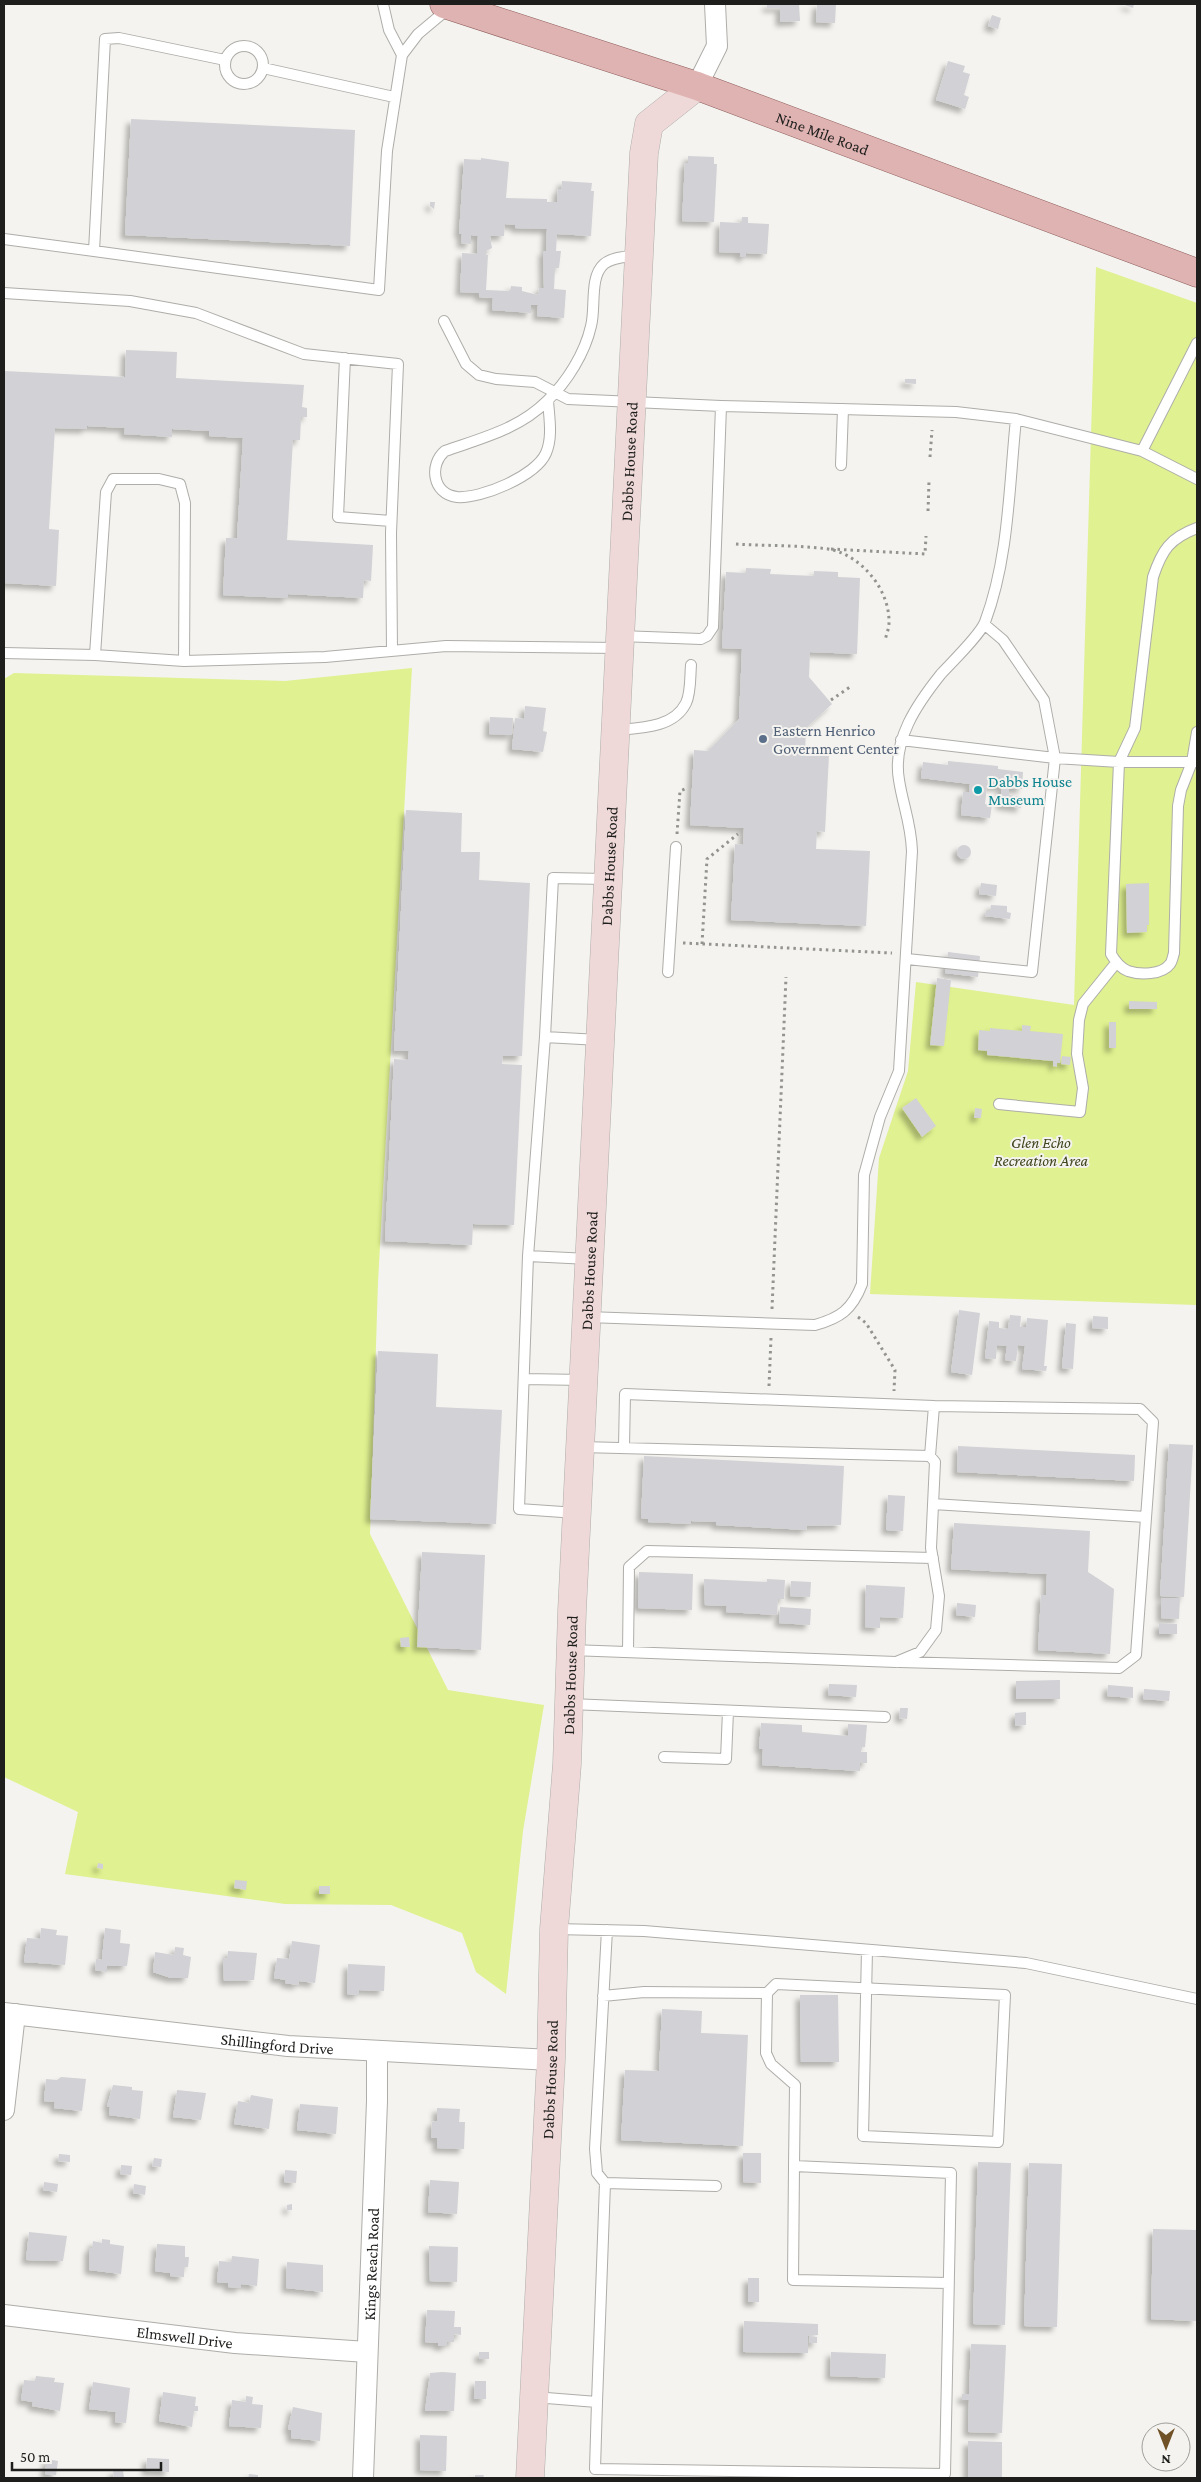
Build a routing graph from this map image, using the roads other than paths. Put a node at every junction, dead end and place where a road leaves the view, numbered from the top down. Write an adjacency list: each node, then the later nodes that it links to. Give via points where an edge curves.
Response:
1 (383, 4): 4 (lane, via 389,30)
2 (715, 4): 7 (street, via 717,46)
3 (448, 5): 4 (lane); 7 (main road, Nine Mile Road)
4 (402, 55): 8 (lane)
5 (226, 60): 6 (lane, via 232,49 251,47 261,56); 6 (lane, via 226,72 240,83 252,82); 10 (lane, via 119,38 105,39)
6 (263, 68): 8 (lane)
7 (697, 86): 11 (street, Dabbs House Road, via 649,124 644,153); 12 (main road, Nine Mile Road)
8 (394, 97): 10 (lane, via 387,151 379,290)
9 (4, 239): 10 (lane)
10 (94, 251)
11 (640, 254): 17 (lane, via 603,264 596,284 592,326 583,349); 18 (street, Dabbs House Road)
12 (1197, 273)
13 (4, 293): 16 (lane, via 130,301 196,313 304,354)
14 (444, 321): 17 (lane, via 466,364 479,375 535,382)
15 (1197, 343): 22 (lane)
16 (345, 358): 25 (lane, via 398,364); 25 (lane, via 338,517)
17 (551, 396): 17 (lane, via 526,419 440,455 434,473 441,488 455,497 472,496 494,490 535,466 546,455 549,445); 18 (lane)
18 (633, 403): 19 (lane); 28 (street, Dabbs House Road)
19 (721, 406): 20 (lane); 28 (lane, via 713,628 700,639)
20 (843, 409): 21 (lane, via 956,412); 23 (lane)
21 (1016, 419): 22 (lane); 27 (lane, via 1000,573)
22 (1142, 451): 24 (lane)
23 (841, 465)
24 (1197, 479)
25 (391, 521): 29 (lane)
26 (1197, 528): 38 (lane, via 1165,547 1158,562 1153,578 1135,728)
27 (984, 624): 36 (lane, via 940,676 908,721); 37 (lane, via 1003,640 1044,700)
28 (620, 642): 29 (lane, via 446,646); 34 (street, Dabbs House Road)
29 (392, 651): 32 (lane, via 325,657)
30 (4, 653): 31 (lane)
31 (95, 655): 32 (lane); 32 (lane, via 106,492 113,479 159,480 180,484 185,503)
32 (184, 661)
33 (691, 665): 34 (lane, via 686,704 677,714 652,727)
34 (616, 730): 41 (street, Dabbs House Road)
35 (1197, 732): 39 (lane)
36 (901, 740): 37 (lane); 42 (lane, via 899,779 911,826 912,851)
37 (1055, 758): 38 (lane); 42 (lane, via 1032,972)
38 (1119, 762): 39 (lane); 43 (lane, via 1112,944)
39 (1195, 762): 43 (lane, via 1181,790 1178,806 1174,952 1170,964 1160,971 1144,974 1126,971)
40 (676, 847): 44 (lane)
41 (607, 879): 45 (lane, via 553,878); 46 (street, Dabbs House Road)
42 (907, 958): 50 (lane, via 899,1071 880,1117 864,1175 862,1284 856,1300 834,1319 815,1325)
43 (1116, 963): 47 (lane, via 1083,1004 1079,1020 1077,1054 1083,1088 1080,1112)
44 (668, 972)
45 (545, 1037): 46 (lane); 48 (lane)
46 (600, 1040): 49 (street, Dabbs House Road)
47 (999, 1104)
48 (528, 1256): 49 (lane); 51 (lane)
49 (590, 1260): 50 (street, Dabbs House Road)
50 (587, 1317): 52 (street, Dabbs House Road)
51 (524, 1379): 52 (lane); 58 (lane, via 519,1509)
52 (584, 1380): 54 (street, Dabbs House Road)
53 (934, 1406): 55 (lane, via 625,1394); 56 (lane); 59 (lane, via 1140,1409 1153,1422)
54 (580, 1446): 55 (lane); 58 (street, Dabbs House Road)
55 (624, 1447): 56 (lane)
56 (930, 1456): 57 (lane, via 935,1462)
57 (933, 1504): 59 (lane); 60 (lane)
58 (577, 1513): 61 (street, Dabbs House Road)
59 (1146, 1517): 63 (lane, via 1136,1655 1119,1668)
60 (933, 1558): 62 (lane, via 647,1551 628,1567); 63 (lane, via 939,1596 936,1630 920,1652)
61 (571, 1650): 62 (lane); 64 (street, Dabbs House Road)
62 (628, 1652): 63 (lane)
63 (896, 1662)
64 (569, 1704): 65 (lane); 68 (street, Dabbs House Road)
65 (728, 1711): 66 (lane); 67 (lane, via 726,1759)
66 (885, 1717)
67 (664, 1757)
68 (554, 1928): 69 (lane); 77 (street, Dabbs House Road)
69 (607, 1930): 70 (lane); 73 (lane)
70 (867, 1950): 71 (lane); 74 (lane, via 1026,1963)
71 (867, 1988): 71 (lane, via 863,2136 998,2142 1005,1995); 72 (lane, via 776,1984)
72 (767, 1993): 73 (lane, via 644,1992); 79 (lane, via 766,2053 771,2064 795,2085)
73 (603, 1996): 80 (lane, via 595,2149 597,2172)
74 (1197, 1999)
75 (9, 2014): 76 (street, Shillingford Drive, via 288,2046); 78 (street)
76 (376, 2051): 77 (street, Shillingford Drive); 84 (street, Kings Reach Road)
77 (551, 2060): 85 (street, Dabbs House Road)
78 (4, 2110)
79 (794, 2166): 82 (lane, via 952,2172); 82 (lane, via 792,2280)
80 (605, 2183): 81 (lane); 86 (lane)
81 (716, 2186)
82 (949, 2283): 86 (lane, via 945,2474 595,2469)
83 (4, 2315): 84 (street, Elmswell Drive, via 235,2343)
84 (367, 2352): 87 (street, Kings Reach Road)
85 (533, 2397): 86 (lane); 88 (street, Dabbs House Road)
86 (597, 2402)
87 (362, 2478)
88 (530, 2478)

